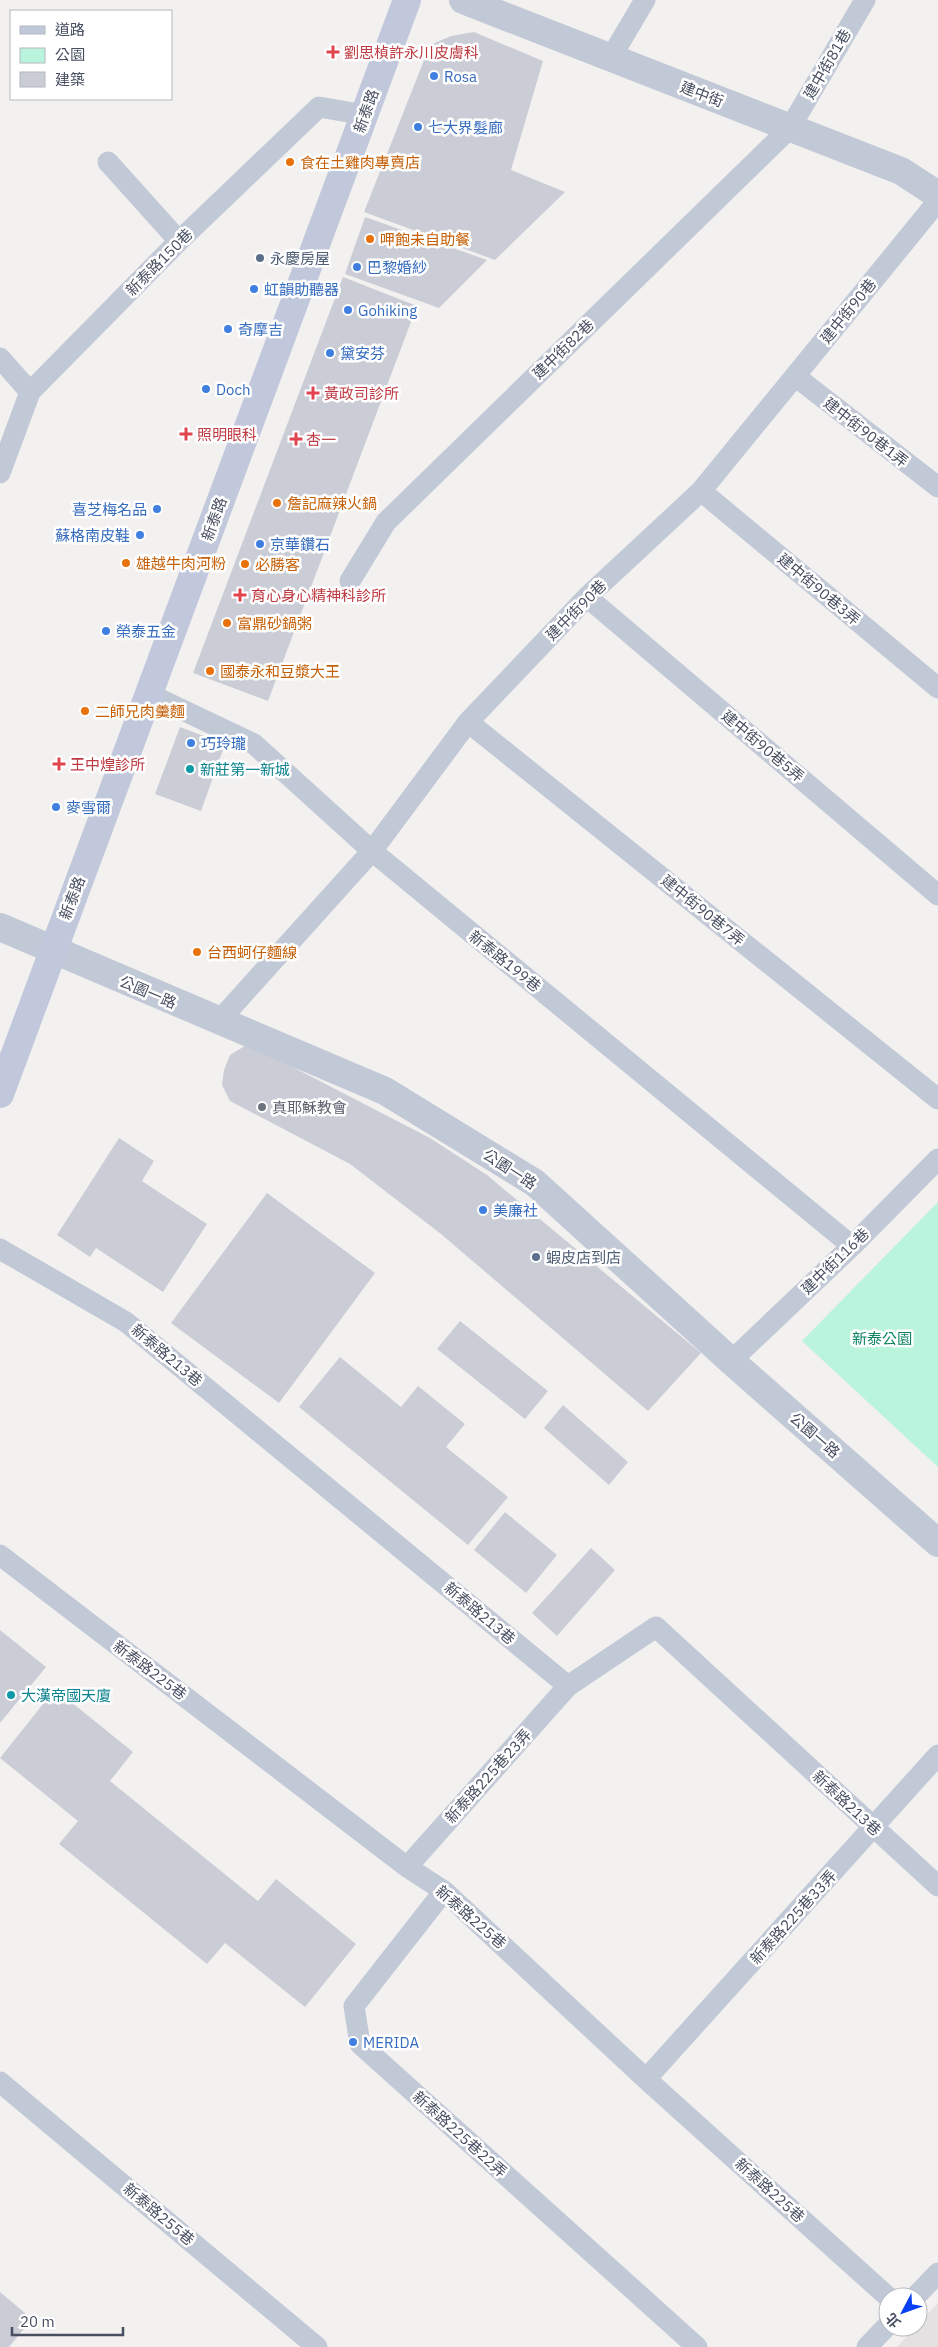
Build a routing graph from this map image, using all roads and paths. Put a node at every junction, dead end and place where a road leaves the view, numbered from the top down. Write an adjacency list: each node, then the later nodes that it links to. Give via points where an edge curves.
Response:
1 (407, 0): 6 (main road, 新泰路)
2 (463, 0): 5 (street, 建中街)
3 (645, 0): 5 (lane)
4 (865, 0): 7 (lane, 建中街81巷)
5 (610, 59): 7 (street, 建中街)
6 (365, 115): 11 (lane, 新泰路150巷, via 319,106); 21 (main road, 新泰路)
7 (790, 128): 9 (street, 建中街, via 901,171); 18 (lane, 建中街82巷, via 386,522)
8 (108, 162): 11 (lane)
9 (938, 195)
10 (938, 201): 13 (lane, 建中街90巷)
11 (180, 241): 14 (lane, 新泰路150巷)
12 (0, 358): 14 (lane)
13 (795, 376): 16 (lane, 建中街90巷1弄); 17 (lane, 建中街90巷)
14 (30, 392): 15 (lane, 新泰路150巷)
15 (0, 473)
16 (938, 488)
17 (701, 491): 19 (lane, 建中街90巷); 20 (lane, 建中街90巷3弄)
18 (350, 581)
19 (587, 598): 22 (lane, 建中街90巷); 24 (lane, 建中街90巷5弄)
20 (938, 688)
21 (149, 694): 23 (lane, 新泰路199巷, via 254,744); 26 (main road, 新泰路)
22 (468, 722): 23 (lane, 建中街90巷); 29 (lane, 建中街90巷7弄)
23 (372, 851): 27 (lane, 建中街90巷); 31 (lane, 新泰路199巷)
24 (938, 895)
25 (0, 927): 26 (street, 公園一路)
26 (52, 951): 27 (street, 公園一路); 28 (main road, 新泰路)
27 (218, 1022): 33 (street, 公園一路, via 385,1091 535,1183)
28 (0, 1094)
29 (938, 1098)
30 (938, 1159): 31 (lane, 建中街116巷)
31 (852, 1246): 33 (lane, 建中街116巷)
32 (0, 1249): 36 (lane, 新泰路213巷, via 126,1322)
33 (731, 1361): 34 (street, 公園一路)
34 (938, 1543)
35 (0, 1555): 39 (lane, 新泰路225巷)
36 (568, 1686): 38 (lane, 新泰路213巷, via 656,1627); 39 (lane, 新泰路225巷23弄)
37 (938, 1755): 38 (lane, 新泰路225巷33弄)
38 (874, 1828): 40 (lane, 新泰路213巷); 42 (lane, 新泰路225巷33弄)
39 (407, 1867): 41 (lane, 新泰路225巷)
40 (938, 1886)
41 (444, 1891): 42 (lane, 新泰路225巷); 49 (lane, 新泰路225巷22弄, via 354,2006 360,2044)
42 (646, 2079): 46 (lane, 新泰路225巷)
43 (0, 2082): 48 (lane, 新泰路255巷)
44 (938, 2273): 45 (lane)
45 (925, 2287)
46 (878, 2288)
47 (878, 2335): 50 (lane)
48 (317, 2347)
49 (697, 2347)
50 (867, 2347)

